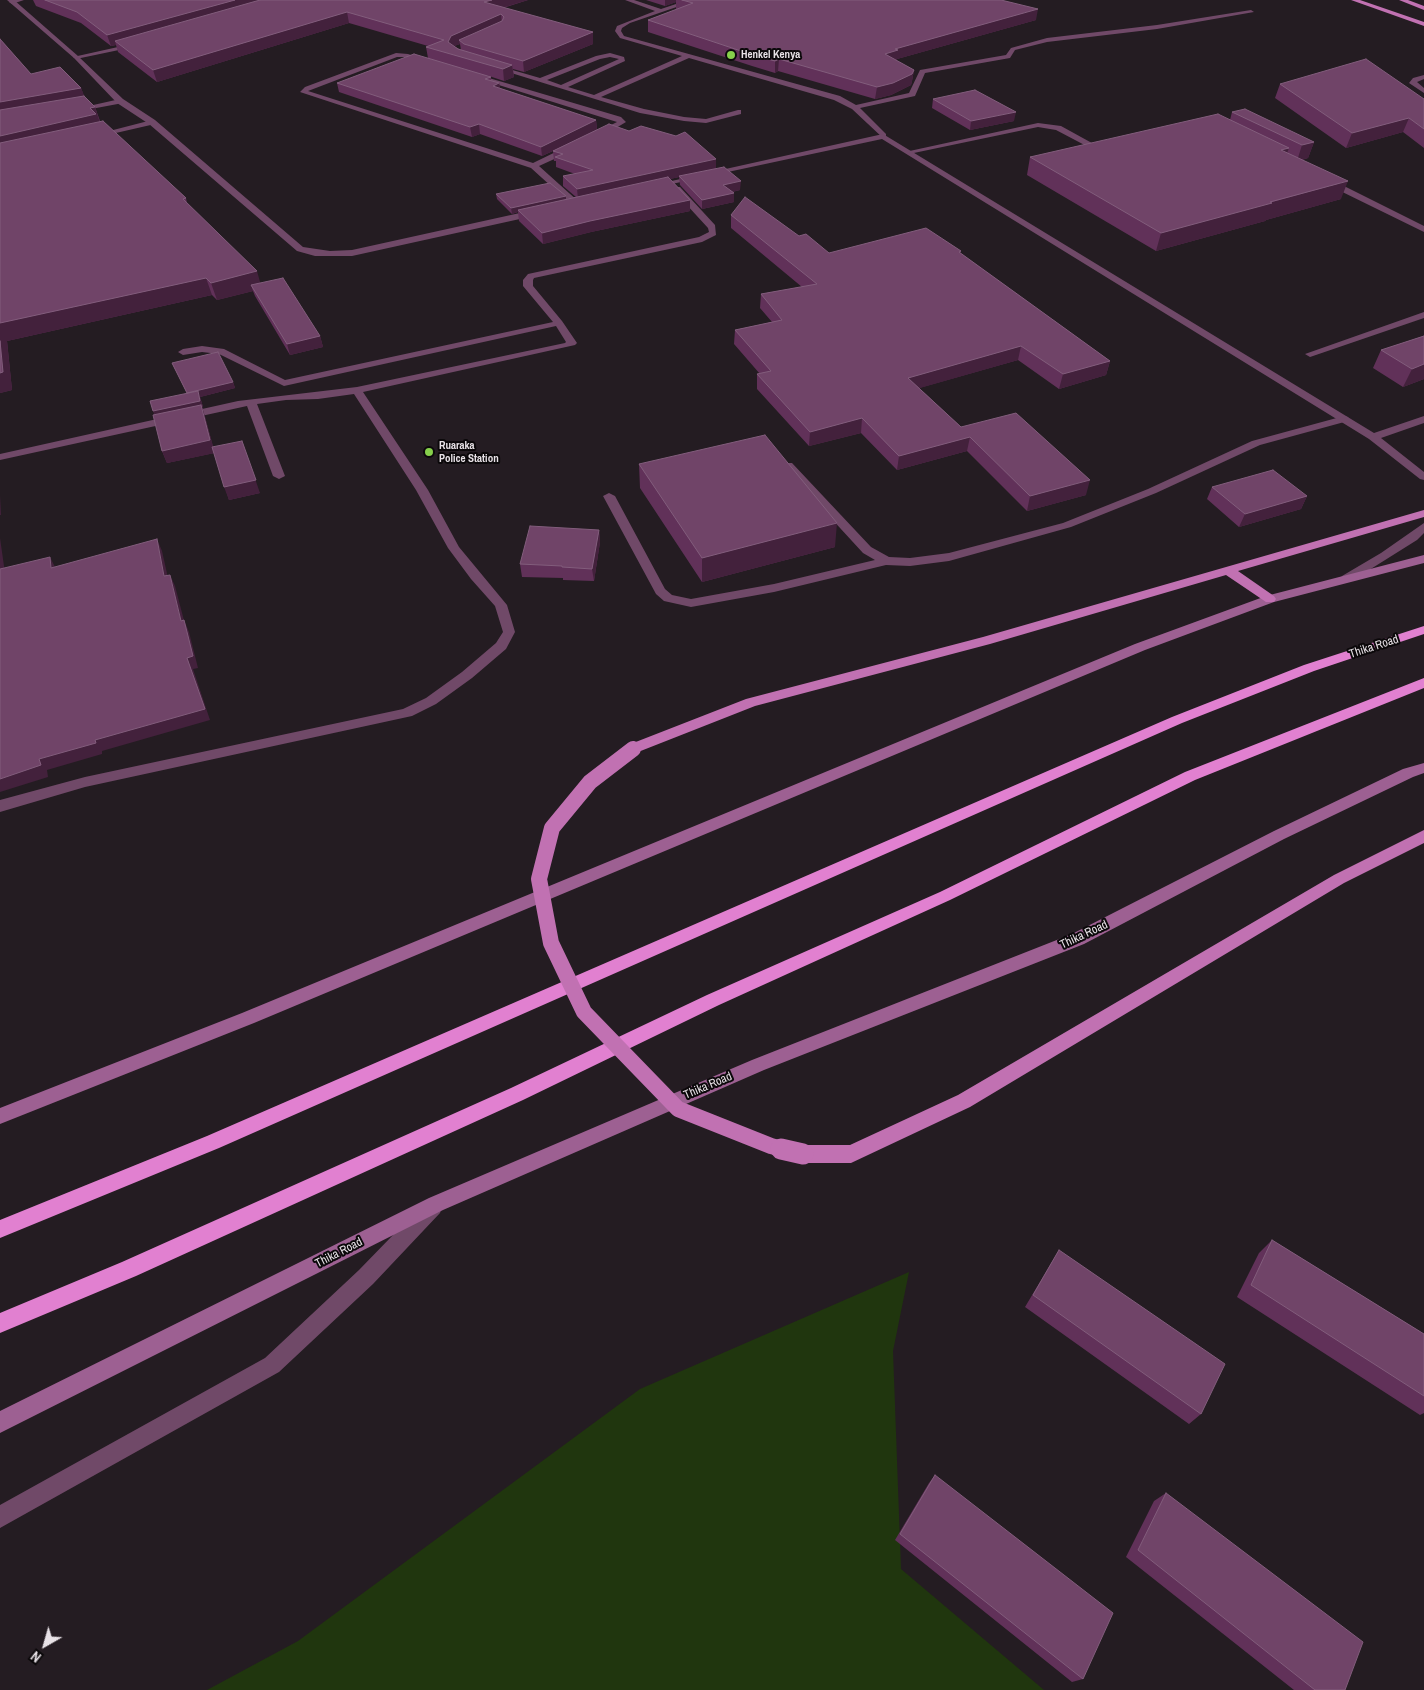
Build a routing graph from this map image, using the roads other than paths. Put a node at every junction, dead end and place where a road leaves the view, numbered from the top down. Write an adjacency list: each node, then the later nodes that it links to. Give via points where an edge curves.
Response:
1 (628, 0): 7 (street)
2 (694, 0): 7 (street)
3 (1354, 0): 9 (main road)
4 (1402, 0): 6 (main road)
5 (14, 1): 12 (street)
6 (1424, 8)
7 (662, 11): 11 (street, via 628,22 619,28 619,34)
8 (1251, 12): 22 (street, via 1047,40 1013,50 1008,57 922,71 912,94)
9 (1424, 24)
10 (146, 42): 12 (street)
11 (688, 56): 20 (street); 22 (street, via 820,92)
12 (76, 57): 21 (street)
13 (434, 63): 32 (street, via 396,55 307,88 304,92)
14 (489, 66): 17 (street)
15 (461, 72): 27 (street, via 622,122)
16 (1424, 77): 19 (street, via 1414,79 1413,83)
17 (542, 80): 18 (street); 18 (street, via 598,57 610,55 623,60)
18 (562, 86): 20 (street)
19 (1424, 91)
20 (594, 97): 24 (street, via 684,119 706,120)
21 (120, 102): 23 (street); 25 (street)
22 (855, 107): 26 (street)
23 (65, 112)
24 (738, 112)
25 (152, 122): 28 (street); 39 (street, via 291,242 300,249 315,253 352,253)
26 (883, 136): 31 (street); 34 (street)
27 (594, 137)
28 (85, 138)
29 (576, 145): 32 (street)
30 (1097, 148): 31 (street, via 1058,128 1038,125)
31 (909, 152): 49 (street)
32 (534, 166): 37 (street)
33 (1319, 177): 40 (street)
34 (671, 183): 35 (street); 42 (street, via 713,233 702,239 531,276 528,286)
35 (642, 189)
36 (585, 201): 37 (street)
37 (576, 204): 38 (street)
38 (566, 206)
39 (546, 210)
40 (1424, 229)
41 (1424, 315): 44 (street)
42 (559, 322): 45 (street); 46 (street, via 572,342 568,345)
43 (183, 352): 45 (street, via 221,351)
44 (1310, 354)
45 (284, 382): 47 (street)
46 (357, 390): 47 (street, via 318,396); 69 (street, via 422,490 454,548 501,605 509,632 501,646 438,696 407,712 85,782)
47 (286, 396): 48 (street)
48 (251, 402): 53 (street); 56 (street)
49 (1344, 419): 51 (street); 62 (street, via 1256,443 1152,491 1067,525 949,557 910,562)
50 (1424, 419): 51 (street)
51 (1373, 437): 54 (street)
52 (778, 454): 62 (street, via 867,550)
53 (0, 457)
54 (1403, 459): 55 (street); 57 (street)
55 (1424, 464)
56 (279, 476)
57 (1424, 477)
58 (609, 496): 62 (street, via 660,591 668,598 680,601 691,603 774,588)
59 (1424, 513): 63 (main road)
60 (1424, 527): 64 (street, via 1386,556)
61 (1424, 559): 64 (main road)
62 (886, 561)
63 (1229, 571): 65 (main road); 70 (main road, bridge, via 985,641 751,702 633,749 590,782 552,828 539,879 551,943 584,1012 678,1109 771,1146 803,1154 851,1154 964,1101 1339,879)
64 (1346, 579): 65 (main road)
65 (1270, 599): 71 (main road, via 1140,647 257,1014)
66 (1424, 630): 73 (highway, Thika Road, via 1309,668 1177,720 249,1126)
67 (1424, 683): 74 (highway, via 1190,776 945,896 713,1000 517,1094 129,1269)
68 (1424, 768): 72 (main road, Thika Road, via 1279,835 1078,939 758,1065)
69 (0, 806)
70 (1424, 836)
71 (0, 1116)
72 (436, 1204): 75 (main road, Thika Road); 76 (street, via 366,1277 272,1365)
73 (0, 1229)
74 (0, 1323)
75 (0, 1422)
76 (0, 1517)

